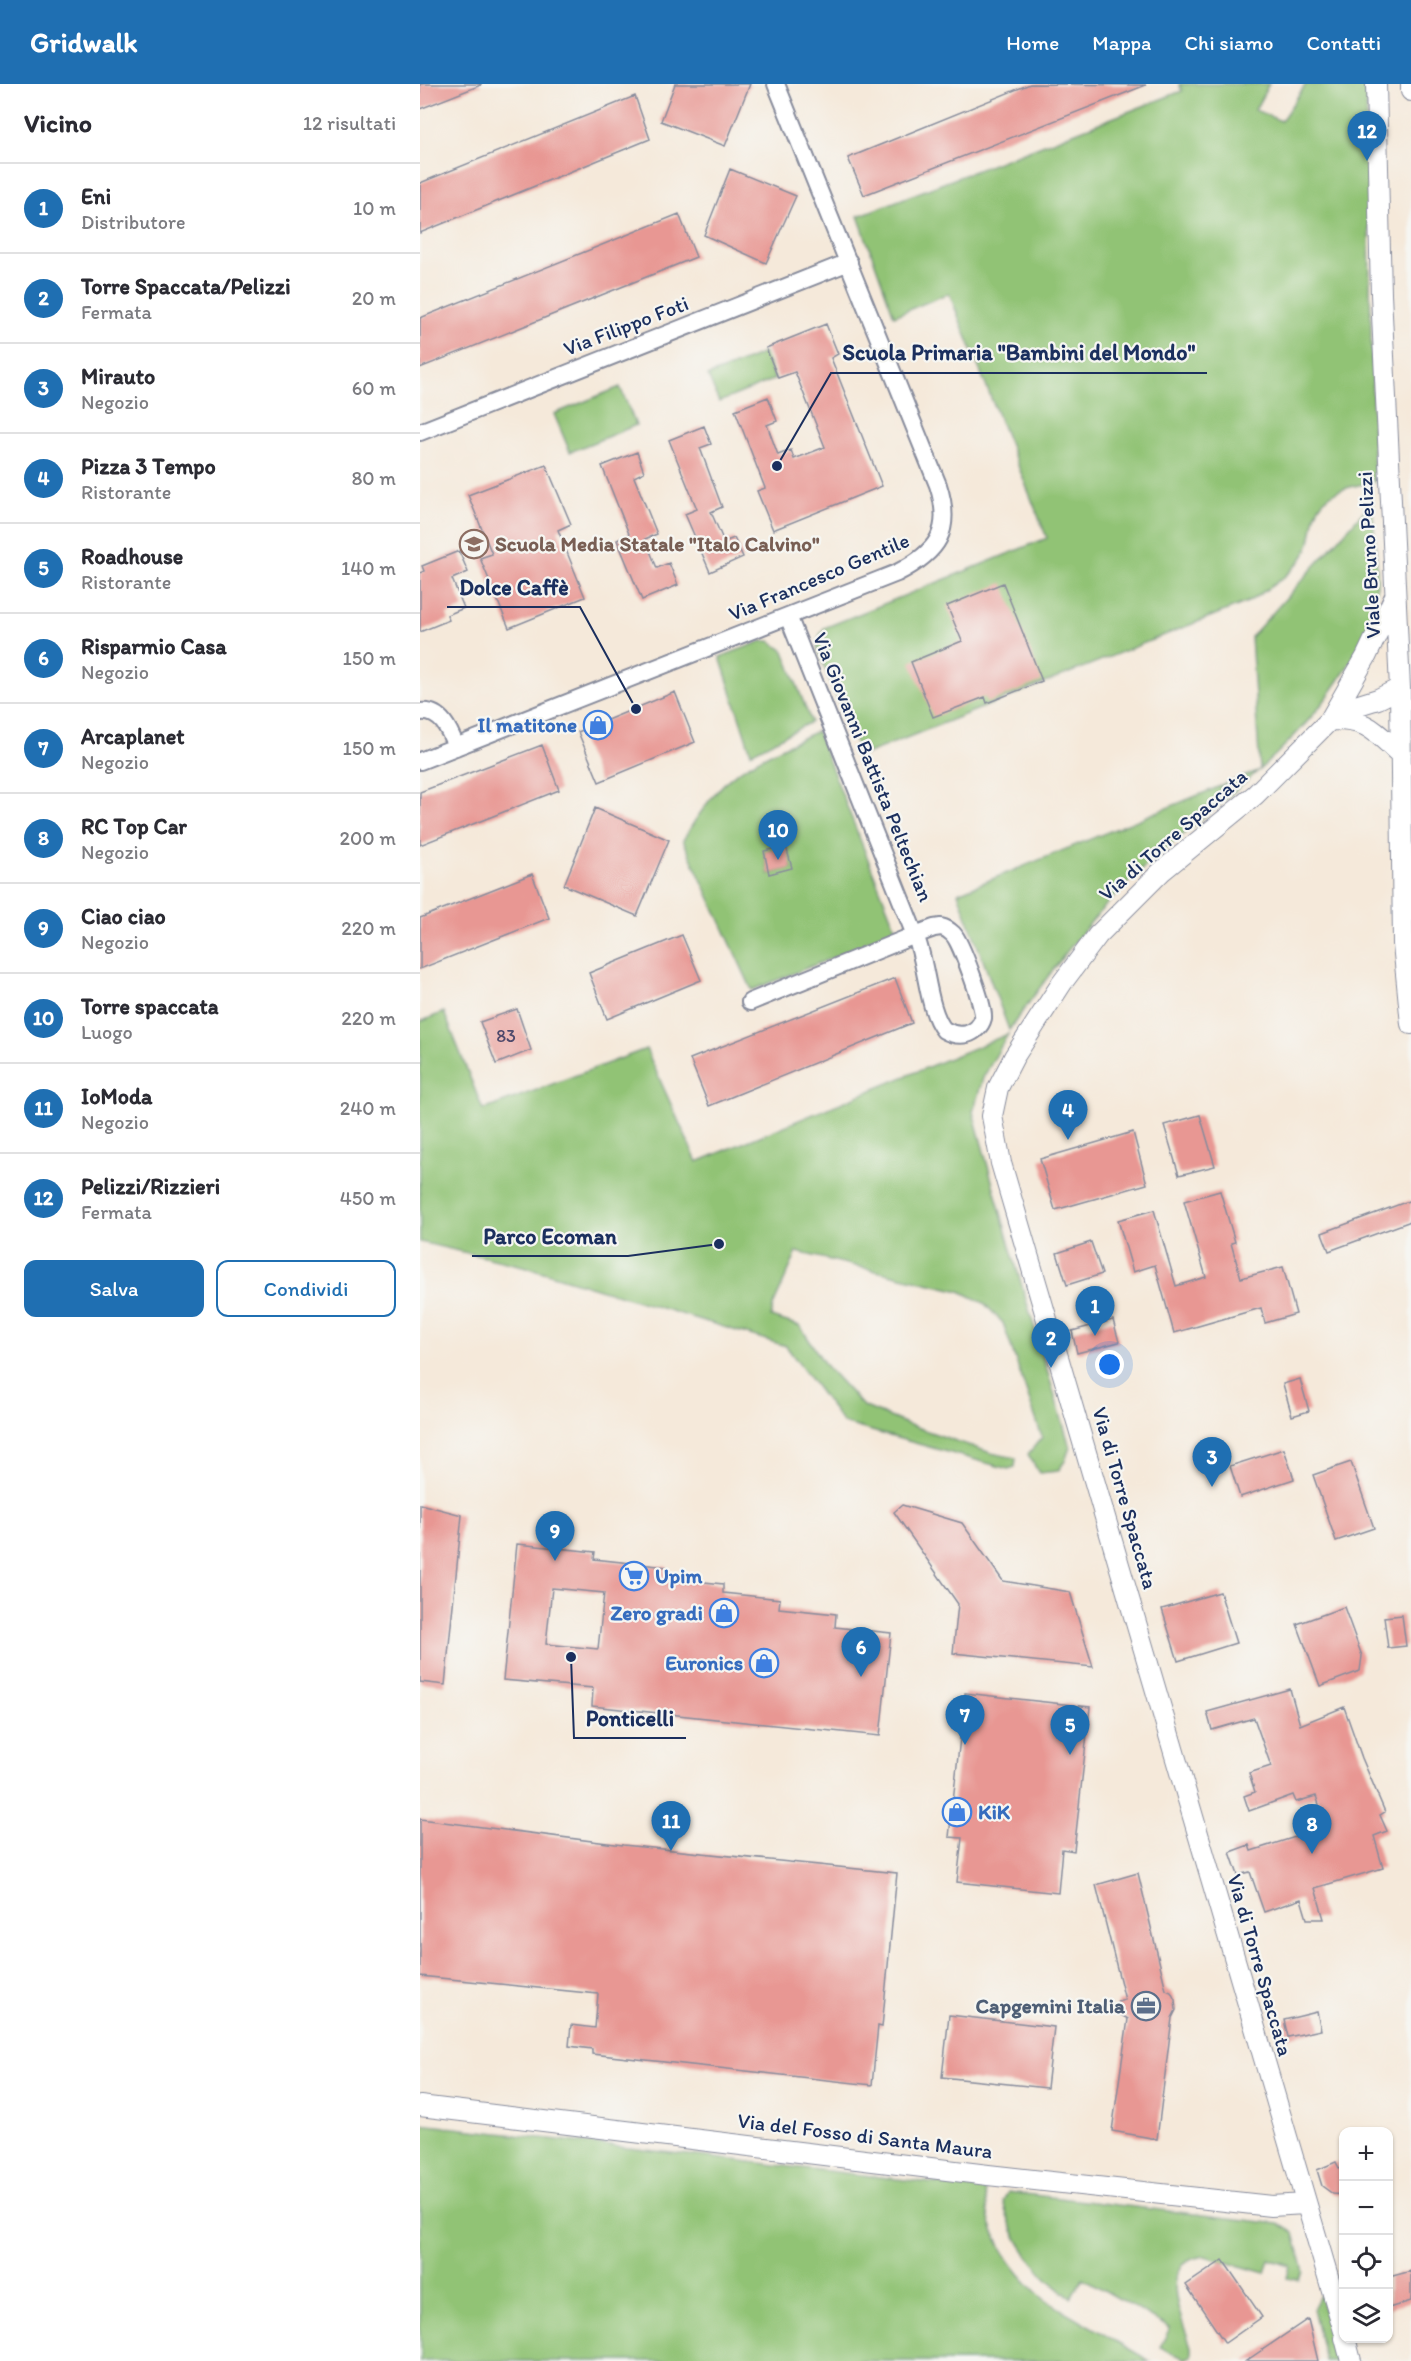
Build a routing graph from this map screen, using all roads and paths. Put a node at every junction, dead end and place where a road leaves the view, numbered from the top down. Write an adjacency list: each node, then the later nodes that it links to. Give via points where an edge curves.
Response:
1 (776, 84): 5 (street, Via Francesco Gentile)
2 (1376, 84): 7 (street, Viale Bruno Pelizzi)
3 (1411, 84): 4 (street)
4 (1411, 91)
5 (849, 262): 6 (street, Via Filippo Foti); 8 (street, Via Francesco Gentile, via 938,485 944,524 936,544 916,562)
6 (420, 432)
7 (1395, 596): 9 (street, Viale Bruno Pelizzi); 10 (street, Via di Torre Spaccata)
8 (788, 616): 13 (street, Via Francesco Gentile); 16 (street, Via Giovanni Battista Peltechian)
9 (1405, 688): 10 (street, via 1373,689); 12 (street, Via di Torre Spaccata, via 1349,708); 14 (street, Viale Bruno Pelizzi)
10 (1343, 696): 12 (street, Via di Torre Spaccata)
11 (420, 712): 13 (street, via 432,712 443,720)
12 (1330, 720): 14 (street, via 1350,720 1368,726); 20 (street, Via di Torre Spaccata, via 1255,795 1162,871 1098,935 1014,1057 998,1088 992,1116 1001,1163)
13 (456, 747): 15 (street, Via Francesco Gentile)
14 (1401, 755): 18 (street, Viale Bruno Pelizzi, via 1403,944)
15 (420, 761)
16 (915, 935): 16 (street, Via Giovanni Battista Peltechian, via 924,958 932,1007 941,1028 955,1034 974,1030 982,1020 983,1008 956,938 941,927); 17 (street, Via Giovanni Battista Peltechian)
17 (750, 1002)
18 (1411, 1024)
19 (420, 2106): 20 (street, Via del Fosso di Santa Maura, via 988,2175 1270,2206)
20 (1305, 2204): 21 (street, Via di Torre Spaccata)
21 (1339, 2315)
22 (1347, 2343): 23 (street)
23 (1351, 2361)

